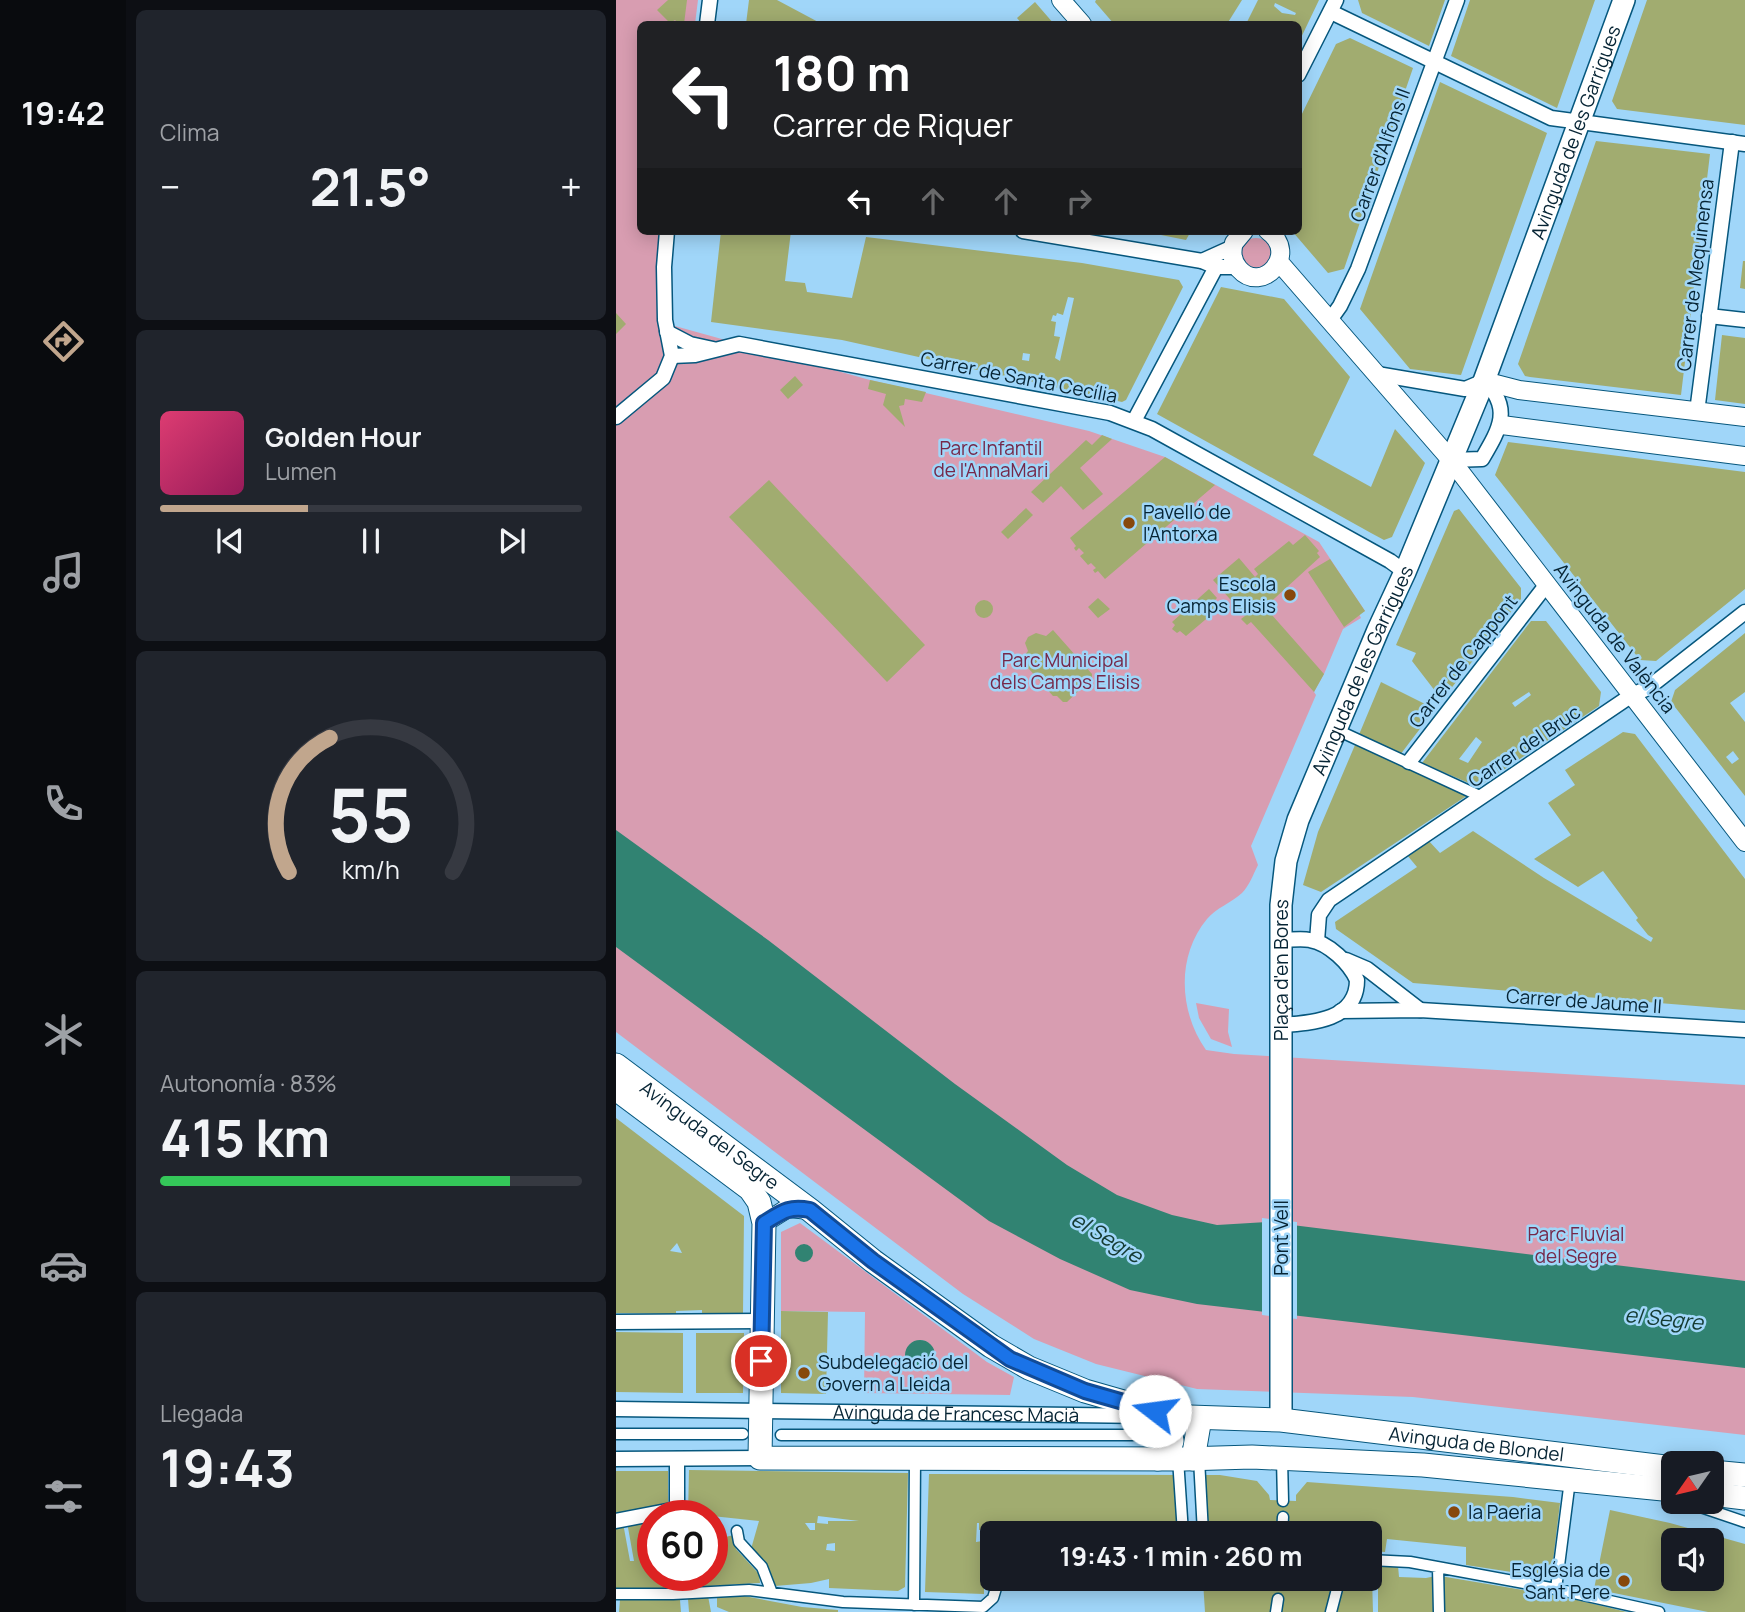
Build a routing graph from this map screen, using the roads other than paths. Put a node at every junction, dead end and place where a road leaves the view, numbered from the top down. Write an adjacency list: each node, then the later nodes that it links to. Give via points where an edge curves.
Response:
1 (710, 0): 6 (street)
2 (1457, 0): 8 (street, Carrer d'Alfons II)
3 (1624, 0): 10 (main road, Avinguda de les Garrigues)
4 (1064, 1): 7 (street)
5 (1334, 6): 8 (street); 9 (street)
6 (707, 21)
7 (1080, 21)
8 (1436, 63): 10 (street, via 1551,118); 20 (street, Carrer d'Alfons II, via 1358,268)
9 (1302, 67)
10 (1580, 121): 11 (street); 26 (main road, Avinguda de les Garrigues)
11 (1738, 143): 19 (street, Carrer de Mequinensa)
12 (667, 235): 22 (street)
13 (1046, 235): 17 (street)
14 (1272, 235): 16 (street, via 1281,247)
15 (1238, 236): 17 (street); 18 (street, via 1233,261)
16 (1279, 262): 18 (street, via 1259,277); 20 (street, Avinguda de València)
17 (1209, 264): 18 (street); 30 (street)
18 (1237, 267)
19 (1709, 316): 21 (street); 27 (street, Carrer de Mequinensa)
20 (1329, 320): 25 (street, Avinguda de València)
21 (1745, 320)
22 (667, 332): 23 (street, Carrer de Santa Cecília); 24 (street)
23 (715, 350): 24 (street, Carrer de Santa Cecília); 30 (street, Carrer de Santa Cecília, via 738,344)
24 (672, 356): 28 (street, via 663,378)
25 (1377, 374): 26 (street, via 1465,389); 33 (street, Avinguda de València)
26 (1484, 381): 27 (street, via 1525,391); 31 (street, via 1499,397); 33 (main road, Avinguda de les Garrigues)
27 (1697, 412): 29 (street)
28 (616, 417)
29 (1745, 417)
30 (1134, 421): 34 (street, Carrer de Santa Cecília)
31 (1502, 425): 32 (street); 33 (street, via 1482,459)
32 (1745, 456)
33 (1451, 460): 34 (main road, Avinguda de les Garrigues); 35 (street, Avinguda de València)
34 (1405, 572): 38 (main road, Avinguda de les Garrigues)
35 (1547, 584): 37 (street, Avinguda de València); 39 (street, Carrer de Cappont)
36 (1745, 612): 37 (street, Carrer del Bruc)
37 (1632, 695): 40 (street, Carrer del Bruc); 41 (street, Avinguda de València)
38 (1337, 730): 39 (street); 42 (main road, Avinguda de les Garrigues, via 1298,820)
39 (1409, 762): 40 (street)
40 (1482, 797): 44 (street, Carrer del Bruc, via 1329,900 1321,908)
41 (1745, 842)
42 (1283, 886): 43 (main road, Plaça d'en Bores)
43 (1282, 940): 44 (street); 48 (main road, Plaça d'en Bores)
44 (1317, 942): 45 (street)
45 (1342, 958): 46 (street, via 1367,969); 47 (street, via 1357,986 1355,997)
46 (1420, 1010): 47 (street, Carrer de Jaume II); 49 (street, Carrer de Jaume II)
47 (1341, 1011): 48 (street, Carrer de Jaume II, via 1315,1023)
48 (1282, 1025): 50 (main road, Plaça d'en Bores)
49 (1745, 1030)
50 (1282, 1056): 60 (main road, Pont Vell)
51 (616, 1065): 53 (main road, Avinguda del Segre)
52 (616, 1089): 54 (main road, Avinguda del Segre, via 750,1189)
53 (810, 1210): 54 (street, via 788,1208); 59 (main road, Avinguda del Segre, via 1010,1359)
54 (764, 1223): 55 (main road)
55 (761, 1321): 56 (street); 58 (main road)
56 (616, 1322)
57 (616, 1409): 58 (street, Avinguda de Francesc Macià)
58 (760, 1412): 59 (street, Avinguda de Francesc Macià); 68 (main road)
59 (1160, 1416): 61 (main road, Avinguda de Francesc Macià); 71 (main road, via 1170,1429 1169,1450)
60 (1280, 1420): 61 (main road, Avinguda de Francesc Macià); 67 (main road, via 1273,1442); 73 (main road); 74 (main road, Avinguda de Blondel)
61 (1205, 1422): 71 (main road)
62 (616, 1434): 63 (street)
63 (743, 1434)
64 (780, 1435): 65 (street, Avinguda de Francesc Macià)
65 (1136, 1435)
66 (915, 1457): 68 (main road); 71 (main road); 100 (street)
67 (1252, 1457): 71 (main road); 72 (main road, Avinguda de Blondel)
68 (750, 1458): 70 (street)
69 (616, 1459): 70 (street)
70 (677, 1459): 86 (street, via 677,1509)
71 (1183, 1459): 87 (street); 88 (street)
72 (1282, 1459): 73 (main road, Avinguda de Blondel); 83 (street)
73 (1309, 1460): 77 (main road, Avinguda de Blondel, via 1423,1465)
74 (1661, 1467)
75 (1724, 1473): 76 (main road)
76 (1745, 1475)
77 (1570, 1480): 78 (main road, Avinguda de Blondel); 94 (street)
78 (1641, 1486): 79 (main road, Avinguda de Blondel); 80 (street, Avinguda de Blondel)
79 (1661, 1488)
80 (1661, 1493)
81 (1724, 1495): 82 (main road)
82 (1745, 1498)
83 (1283, 1500)
84 (1721, 1514): 90 (street)
85 (1283, 1517): 89 (street)
86 (616, 1521)
87 (1183, 1521)
88 (1200, 1521)
89 (1283, 1521)
90 (1745, 1522)
91 (737, 1531): 97 (street, via 739,1542 762,1567)
92 (1382, 1561): 93 (street)
93 (1438, 1568): 94 (street); 104 (street)
94 (1556, 1589): 105 (street)
95 (995, 1591): 100 (street, via 984,1607)
96 (1336, 1591): 103 (street)
97 (772, 1593): 98 (street); 101 (street)
98 (616, 1594)
99 (1278, 1599): 102 (street)
100 (914, 1605): 101 (street)
101 (874, 1608)
102 (1276, 1612)
103 (1331, 1612)
104 (1439, 1612)
105 (1659, 1612)

